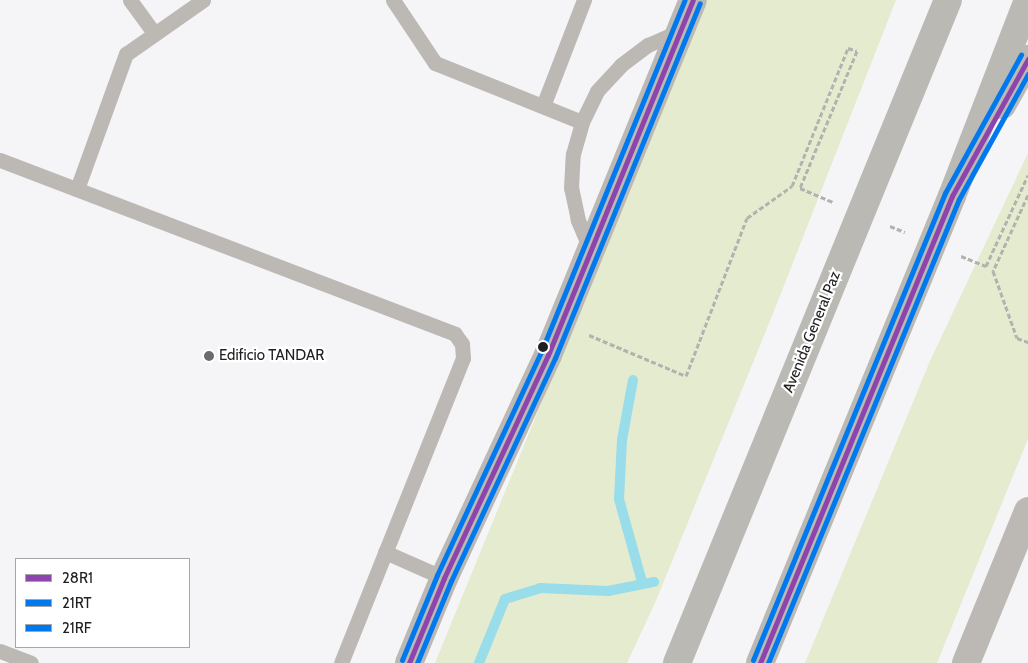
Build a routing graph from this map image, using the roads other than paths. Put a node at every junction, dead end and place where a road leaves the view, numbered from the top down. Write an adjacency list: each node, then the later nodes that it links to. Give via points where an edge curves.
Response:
1 (130, 0): 9 (lane)
2 (202, 0): 9 (lane)
3 (393, 0): 11 (lane, via 435,63)
4 (584, 0): 11 (lane)
5 (693, 0): 8 (street)
6 (948, 0): 24 (highway, Avenida General Paz)
7 (1028, 0): 15 (highway)
8 (680, 31): 12 (lane, via 648,45 620,65 598,91); 16 (street)
9 (154, 33): 14 (lane, via 126,54)
10 (1028, 59): 15 (highway)
11 (543, 106): 12 (lane)
12 (582, 122): 16 (lane, via 573,154 571,188 578,220)
13 (0, 160): 14 (lane)
14 (77, 189): 18 (lane, via 455,334 462,344 463,358)
15 (952, 196): 25 (highway)
16 (591, 251): 19 (street)
17 (1028, 511): 26 (street)
18 (385, 552): 19 (lane); 22 (lane)
19 (444, 578): 23 (street)
20 (0, 651): 21 (lane)
21 (31, 663)
22 (341, 663)
23 (409, 663)
24 (677, 663)
25 (760, 663)
26 (966, 663)

